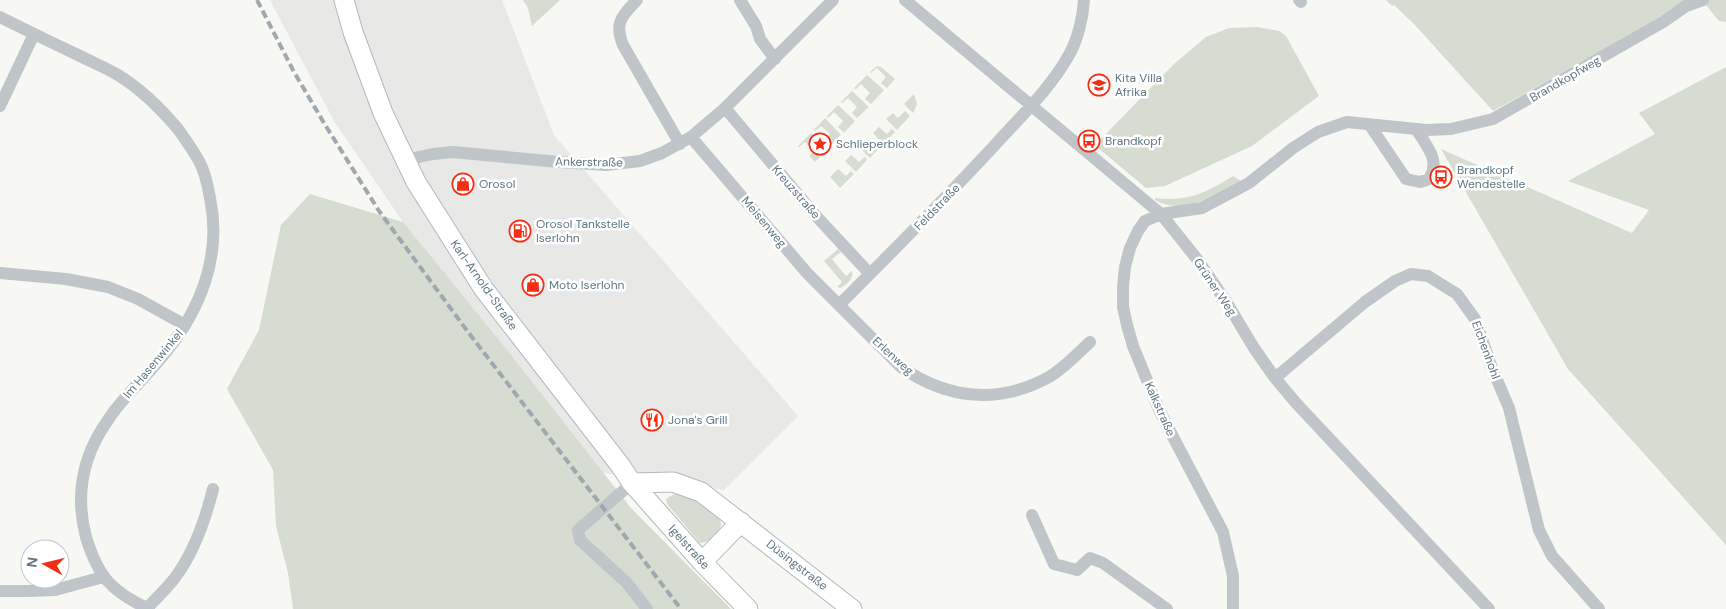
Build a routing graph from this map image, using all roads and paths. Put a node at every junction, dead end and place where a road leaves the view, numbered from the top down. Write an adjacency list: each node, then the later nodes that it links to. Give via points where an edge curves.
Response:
1 (344, 0): 17 (main road, Karl-Arnold-Straße, via 383,113)
2 (637, 0): 16 (street, Meisenweg, via 622,16 619,33)
3 (740, 0): 10 (street, via 760,39)
4 (833, 0): 10 (street, Ankerstraße)
5 (905, 0): 12 (street, Grüner Weg)
6 (1084, 0): 12 (street, Feldstraße, via 1070,53)
7 (1703, 0): 15 (street, Brandkopfweg, via 1686,6 1493,119 1451,129)
8 (0, 17): 9 (street, Im Hasenwinkel)
9 (34, 34): 11 (street); 22 (street, Im Hasenwinkel, via 118,75 142,93 165,114 200,163 214,217 214,242 206,282)
10 (775, 59): 13 (street, Ankerstraße)
11 (0, 106)
12 (1031, 106): 18 (street, Grüner Weg); 20 (street, Feldstraße)
13 (725, 108): 16 (street, Ankerstraße); 20 (street, Kreuzstraße)
14 (1369, 124): 15 (street, Brandkopfweg); 15 (street, via 1406,178 1420,182 1429,179 1434,171 1434,161); 18 (street, Brandkopfweg, via 1347,122 1318,132 1249,183 1202,208)
15 (1417, 130)
16 (685, 140): 17 (street, Ankerstraße, via 648,158 620,164 452,152); 21 (street, Meisenweg, via 807,273)
17 (405, 160): 25 (main road, Karl-Arnold-Straße, via 482,288)
18 (1161, 214): 24 (street, Grüner Weg, via 1197,259); 37 (street, Kalkstraße, via 1145,221 1130,248 1123,287 1125,316 1133,346 1160,412 1224,532 1233,576)
19 (0, 273): 22 (street, via 108,286 138,298)
20 (870, 274): 21 (street, Feldstraße)
21 (840, 304): 23 (street, Erlenweg, via 917,378 978,396 1012,391 1050,376)
22 (185, 325): 30 (street, Im Hasenwinkel, via 166,353 108,419 85,467 80,493 82,522)
23 (1090, 342)
24 (1275, 378): 38 (street, Grüner Weg); 39 (street, Eichenhohl, via 1364,302 1395,281 1411,274 1428,276 1457,294 1475,319 1508,408 1539,530 1552,556)
25 (632, 483): 28 (main road, Düsingstraße, via 673,482 702,492); 29 (main road, Igelstraße); 33 (street, via 578,530 580,540 627,583)
26 (213, 489): 32 (street, Im Hasenwinkel, via 193,548 174,578)
27 (1032, 515): 36 (street, via 1054,564 1077,570 1090,558 1103,562)
28 (741, 522): 29 (main road); 35 (main road, Düsingstraße)
29 (702, 562): 34 (main road, Igelstraße)
30 (103, 577): 31 (street, via 56,590); 32 (street, Im Hasenwinkel, via 126,598)
31 (0, 591)
32 (148, 609)
33 (647, 609)
34 (748, 609)
35 (852, 609)
36 (1167, 609)
37 (1233, 609)
38 (1490, 609)
39 (1599, 609)

